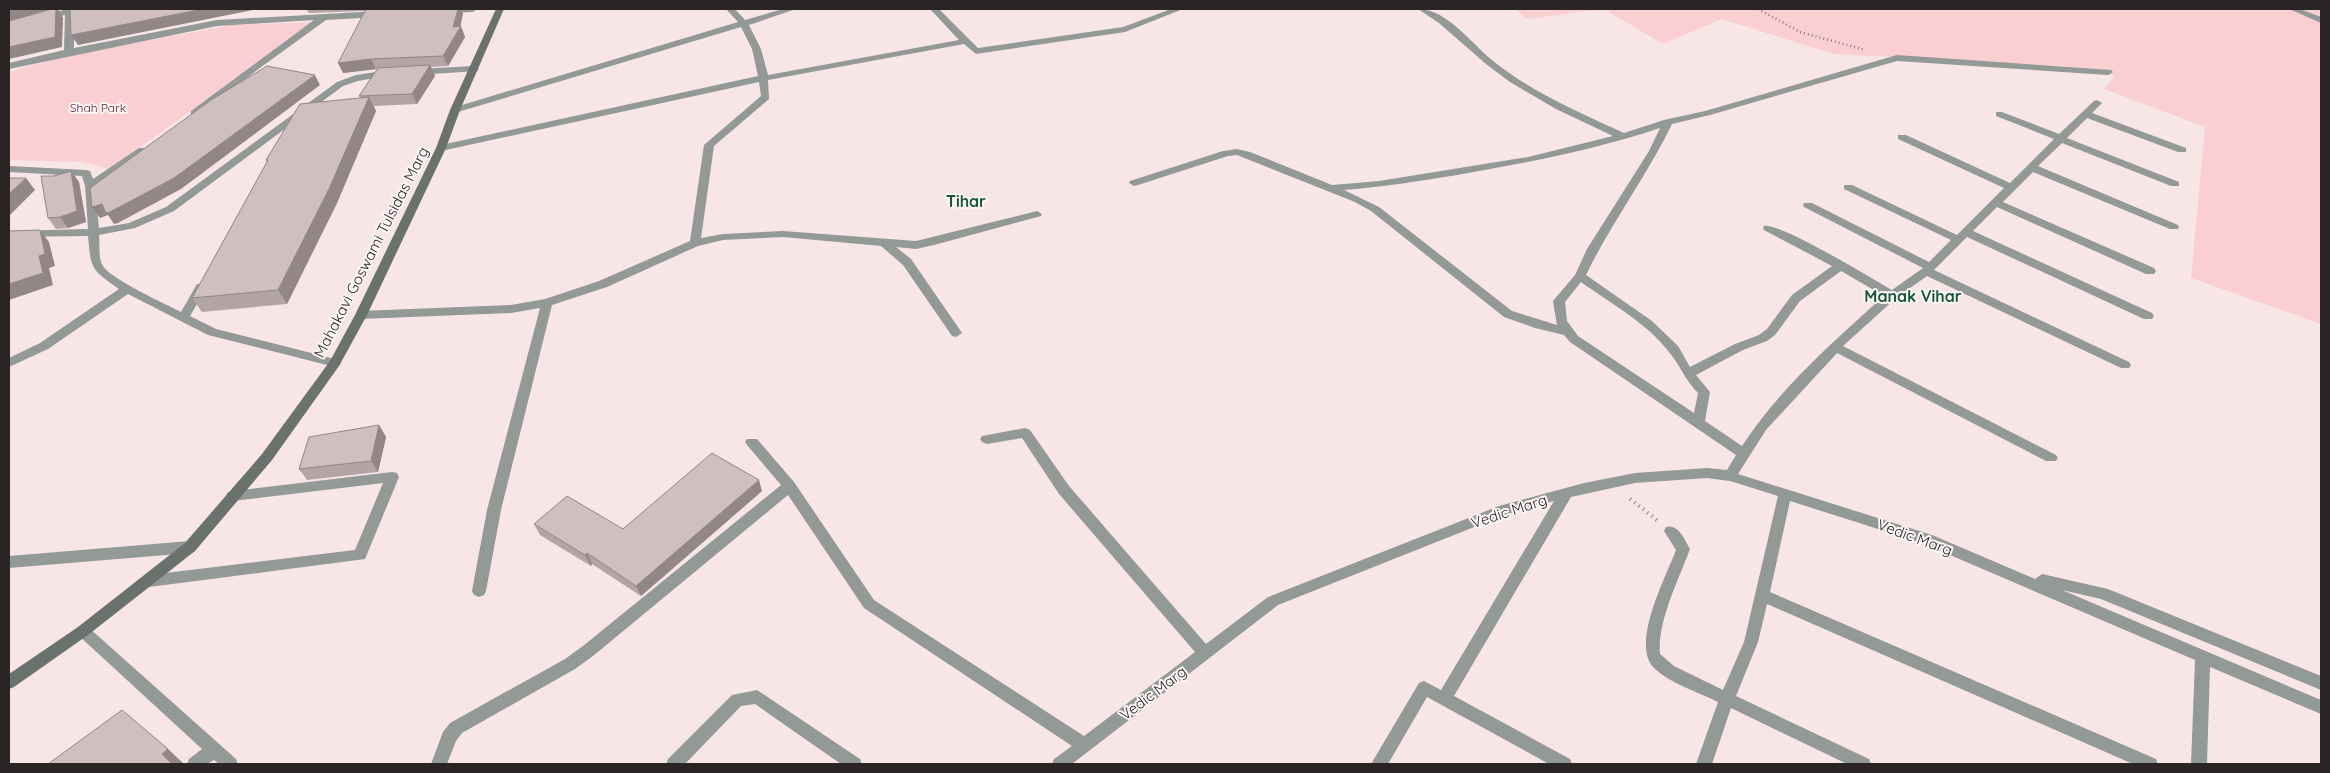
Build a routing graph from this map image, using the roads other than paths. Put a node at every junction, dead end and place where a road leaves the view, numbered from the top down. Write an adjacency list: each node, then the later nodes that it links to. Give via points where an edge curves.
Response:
1 (36, 9): 10 (street, via 38,20)
2 (473, 9): 11 (street)
3 (500, 9): 19 (street, Mahakavi Goswami Tulsidas Marg)
4 (730, 9): 15 (street)
5 (792, 9): 15 (street)
6 (934, 9): 16 (street)
7 (1179, 9): 16 (street, via 1125,29 1093,34 976,51)
8 (1422, 9): 30 (street, via 1529,90)
9 (2293, 9): 14 (street)
10 (73, 10): 17 (street)
11 (437, 11)
12 (390, 13): 13 (street)
13 (324, 16): 17 (street, via 217,23); 27 (street)
14 (2321, 20)
15 (746, 23): 21 (street, via 757,45); 24 (street)
16 (967, 42): 21 (street)
17 (68, 52): 18 (street)
18 (9, 66)
19 (474, 69): 23 (street, via 356,78 340,84); 24 (street, Mahakavi Goswami Tulsidas Marg)
20 (2108, 72): 28 (street, via 1897,58)
21 (764, 78): 34 (street); 53 (street, via 766,97 709,145)
22 (2097, 103): 26 (street)
23 (304, 109): 29 (street); 49 (street, via 170,209 133,226)
24 (455, 110): 34 (street, Mahakavi Goswami Tulsidas Marg)
25 (1999, 114): 32 (street)
26 (2085, 114): 32 (street); 35 (street)
27 (188, 117)
28 (1668, 122): 30 (street); 58 (street)
29 (290, 134)
30 (1623, 137): 43 (street, via 1528,160 1379,184)
31 (1902, 137): 42 (street)
32 (2060, 138): 36 (street); 39 (street)
33 (149, 146): 40 (street)
34 (441, 148): 62 (street, Mahakavi Goswami Tulsidas Marg)
35 (2182, 150)
36 (2031, 167): 42 (street); 47 (street)
37 (9, 169): 40 (street, via 83,172 89,178)
38 (1134, 183): 43 (street, via 1237,152)
39 (2175, 184)
40 (90, 186): 49 (street)
41 (1848, 187): 51 (street)
42 (2011, 187): 44 (street)
43 (1332, 188): 65 (street, via 1375,209 1508,314)
44 (1995, 202): 51 (street); 56 (street)
45 (1808, 205): 55 (street)
46 (1037, 214): 52 (street, via 934,242 916,245)
47 (2174, 227)
48 (1768, 228): 54 (street)
49 (95, 233): 50 (street); 59 (street, via 96,264 101,272)
50 (9, 234)
51 (1961, 236): 55 (street); 63 (street)
52 (883, 242): 53 (street, via 782,234 723,237); 66 (street, via 907,262)
53 (695, 243): 61 (street, via 603,284)
54 (1840, 266): 60 (street); 71 (street, via 1796,298 1763,338)
55 (1928, 269): 60 (street); 70 (street)
56 (2150, 271)
57 (208, 276): 64 (street)
58 (1580, 276): 65 (street, via 1559,301 1561,322); 71 (street, via 1648,324 1674,349)
59 (127, 289): 64 (street); 68 (street, via 44,346)
60 (1892, 295): 67 (street)
61 (547, 303): 62 (street, via 511,309); 87 (street, via 494,510)
62 (360, 315): 69 (street, Mahakavi Goswami Tulsidas Marg)
63 (2148, 316)
64 (184, 317): 69 (street, via 212,332)
65 (1566, 331): 72 (street)
66 (956, 333)
67 (1835, 347): 75 (street, via 1761,427); 76 (street)
68 (9, 363)
69 (335, 363): 81 (street, Mahakavi Goswami Tulsidas Marg, via 267,457)
70 (2125, 365)
71 (1688, 374): 72 (street, via 1704,392)
72 (1698, 423): 75 (street)
73 (987, 439): 90 (street, via 1025,433 1064,490)
74 (752, 442): 78 (street)
75 (1743, 453): 77 (street)
76 (2050, 458)
77 (1730, 476): 79 (street, Vedic Marg, via 1708,473 1635,478); 80 (street, Vedic Marg)
78 (789, 486): 97 (street, via 869,604); 101 (street, via 588,651 456,728)
79 (1566, 493): 90 (street, Vedic Marg, via 1504,510 1273,601); 94 (street)
80 (1784, 494): 85 (street, Vedic Marg, via 1927,539); 88 (street)
81 (233, 496): 83 (street, Mahakavi Goswami Tulsidas Marg); 86 (street, via 392,477 360,555)
82 (1671, 531): 95 (street, via 1683,549 1652,636 1653,655 1669,671)
83 (190, 547): 84 (street); 86 (street, Mahakavi Goswami Tulsidas Marg)
84 (9, 562)
85 (2010, 574): 91 (street, Vedic Marg); 93 (street, Vedic Marg, via 2103,593)
86 (149, 581): 89 (street, Mahakavi Goswami Tulsidas Marg)
87 (479, 591)
88 (1762, 595): 95 (street, via 1751,642); 109 (street)
89 (83, 630): 92 (street, Mahakavi Goswami Tulsidas Marg); 98 (street)
90 (1205, 653): 97 (street, Vedic Marg)
91 (2203, 656): 96 (street, Vedic Marg); 110 (street)
92 (9, 682)
93 (2321, 683)
94 (1444, 699): 105 (street, via 1424,688); 106 (street)
95 (1727, 699): 107 (street); 108 (street)
96 (2321, 707)
97 (1084, 746): 104 (street, Vedic Marg)
98 (214, 750): 99 (street); 100 (street)
99 (195, 764)
100 (230, 764)
101 (439, 764)
102 (674, 764): 103 (street, via 737,700 757,697)
103 (854, 764)
104 (1060, 764)
105 (1378, 764)
106 (1564, 764)
107 (1704, 764)
108 (1863, 764)
109 (2150, 764)
110 (2199, 764)

